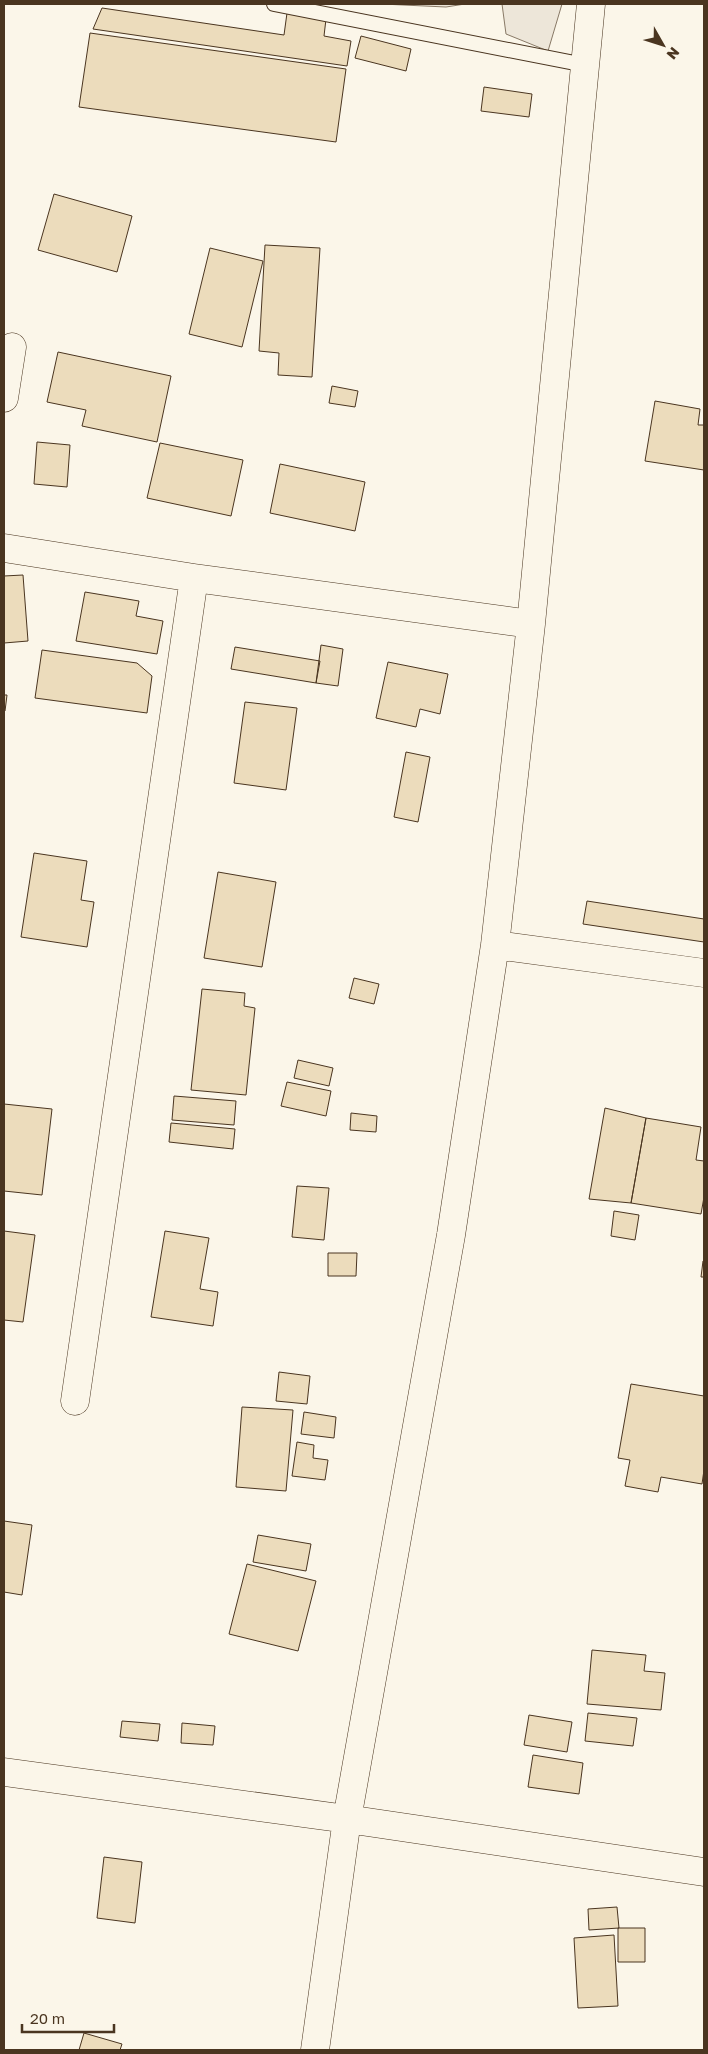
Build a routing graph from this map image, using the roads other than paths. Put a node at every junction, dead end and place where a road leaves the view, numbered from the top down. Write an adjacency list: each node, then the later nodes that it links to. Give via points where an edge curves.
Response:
1 (274, 4): 3 (lane)
2 (591, 4): 3 (street)
3 (585, 65): 8 (street)
4 (12, 347): 5 (street)
5 (4, 398)
6 (4, 548): 7 (street)
7 (194, 578): 8 (street); 11 (street)
8 (531, 624): 9 (street)
9 (495, 945): 10 (street); 13 (street, via 451,1235)
10 (704, 973)
11 (75, 1402)
12 (4, 1772): 13 (street)
13 (347, 1819): 14 (street); 15 (street)
14 (704, 1872)
15 (315, 2050)

